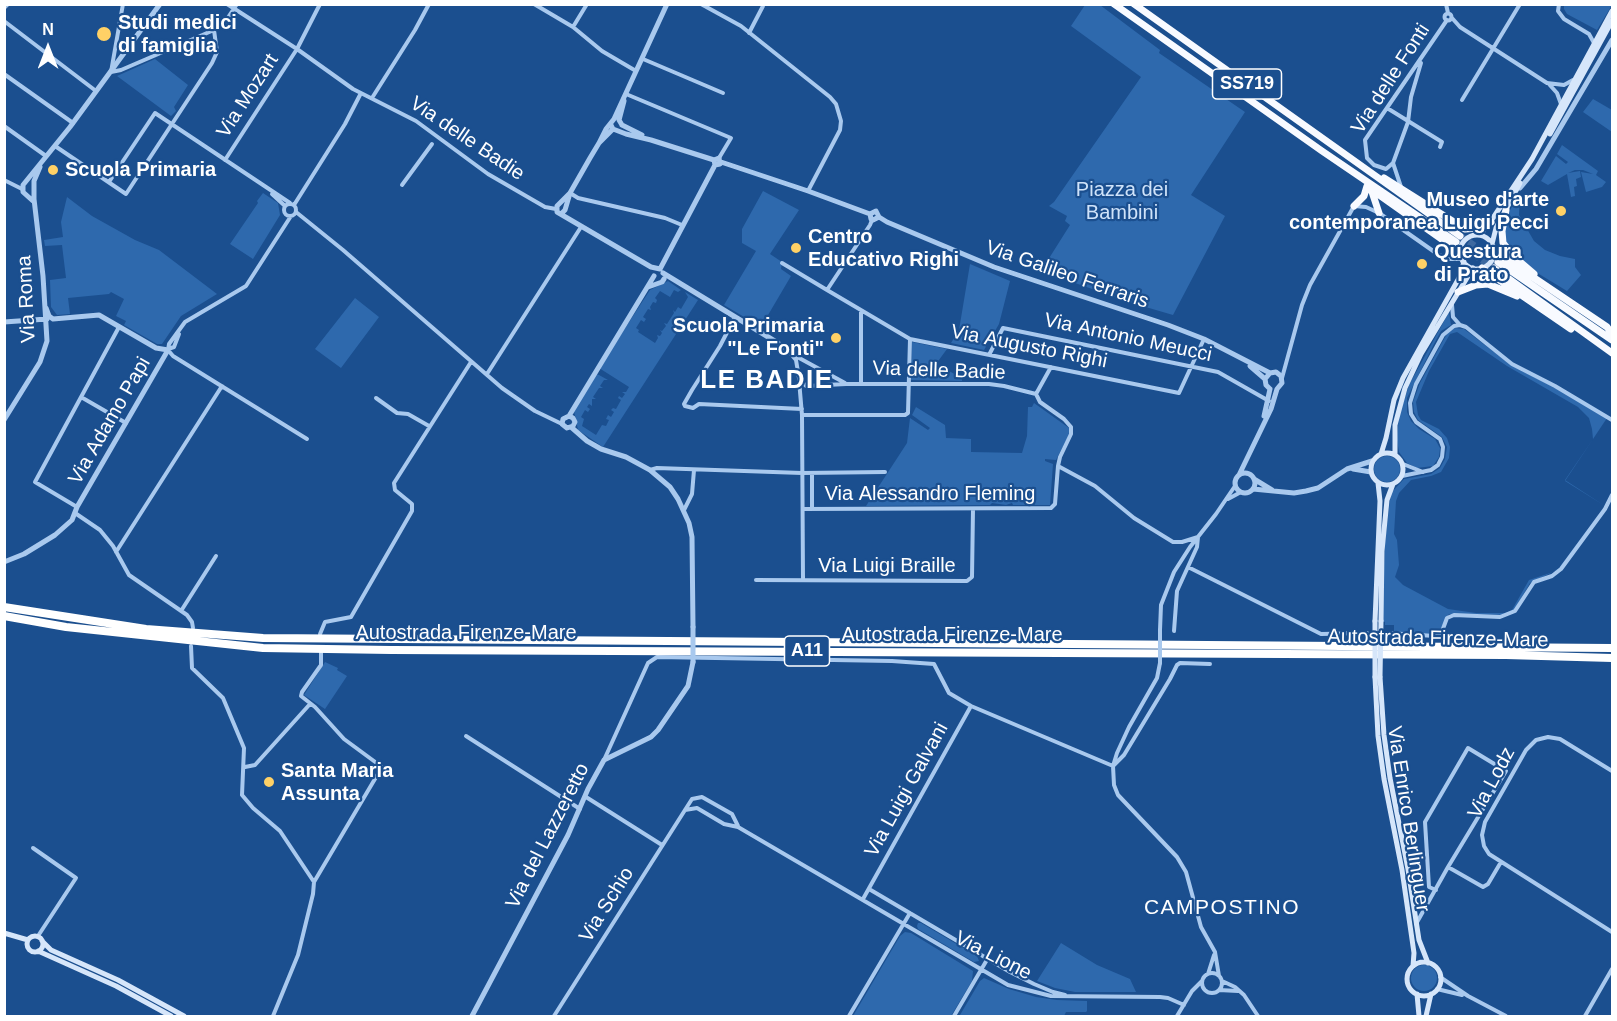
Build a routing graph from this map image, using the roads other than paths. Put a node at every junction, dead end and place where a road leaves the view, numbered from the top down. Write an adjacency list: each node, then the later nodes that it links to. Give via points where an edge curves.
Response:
1 (8, 4): 19 (street)
2 (123, 4): 35 (street)
3 (160, 4): 35 (street)
4 (227, 4): 17 (street, Via delle Badie)
5 (320, 4): 31 (street, Via Mozart)
6 (429, 4): 44 (street)
7 (534, 4): 24 (street)
8 (587, 4): 24 (street)
9 (667, 4): 33 (street)
10 (701, 4): 18 (street)
11 (1114, 4): 61 (highway, SS719)
12 (1134, 4): 59 (highway, SS719)
13 (1446, 4): 21 (street, Via delle Fonti)
14 (1520, 4): 32 (street)
15 (1559, 4): 28 (street, via 1558,11 1564,19)
16 (763, 6): 27 (street)
17 (236, 7): 25 (street); 31 (street, Via delle Badie)
18 (708, 7): 27 (street)
19 (4, 8)
20 (1612, 11): 26 (main road)
21 (1449, 19): 32 (street); 34 (street, Via delle Fonti)
22 (4, 21): 40 (street)
23 (1612, 21): 78 (main road)
24 (573, 27): 36 (street)
25 (214, 30): 35 (street); 50 (street, via 218,52)
26 (1601, 32): 28 (street); 29 (main road)
27 (749, 33): 71 (street, via 830,97 839,112 837,137)
28 (1589, 34): 29 (street)
29 (1595, 44): 38 (main road)
30 (1611, 44): 78 (street, via 1536,169)
31 (297, 49): 41 (street, Via delle Badie); 57 (street, Via Mozart)
32 (1494, 49): 39 (street); 45 (street)
33 (643, 59): 36 (street); 42 (street)
34 (1422, 60): 47 (street, Via delle Fonti); 48 (street)
35 (111, 72): 40 (street)
36 (636, 72): 43 (street)
37 (4, 74): 49 (street)
38 (1574, 80): 39 (street, via 1564,85); 46 (main road)
39 (1547, 82): 46 (street, via 1557,93)
40 (96, 91): 49 (street)
41 (361, 93): 44 (street, Via delle Badie); 75 (street)
42 (723, 93)
43 (625, 96): 51 (street); 58 (street, via 731,138)
44 (372, 98): 79 (street, Via delle Badie, via 416,121 499,180 545,207)
45 (1462, 100)
46 (1561, 107): 84 (main road)
47 (1388, 108): 48 (street); 60 (street, Via delle Fonti, via 1365,140 1365,148 1374,165 1386,169)
48 (1407, 122): 55 (street, via 1442,142); 60 (street)
49 (73, 123): 54 (street)
50 (172, 124): 57 (street); 63 (street, via 155,113); 63 (street, via 126,194)
51 (616, 125): 58 (street, Via Galileo Ferraris); 72 (street, via 599,143)
52 (4, 126): 56 (street)
53 (432, 144): 65 (street)
54 (55, 147): 56 (street); 63 (street)
55 (1440, 147)
56 (47, 157): 64 (street)
57 (225, 160): 66 (street)
58 (717, 161): 71 (street, Via Galileo Ferraris); 85 (street)
59 (1360, 163): 61 (highway, SS719, via 1458,239); 69 (highway)
60 (1393, 163): 69 (street)
61 (1362, 179): 67 (highway)
62 (4, 180): 68 (street)
63 (109, 182)
64 (30, 183): 68 (street); 70 (street, Via Roma)
65 (402, 185)
66 (265, 188): 75 (street); 76 (street)
67 (1369, 188): 77 (highway); 81 (highway); 90 (highway, via 1454,248)
68 (22, 189): 73 (street)
69 (1401, 189): 86 (highway)
70 (34, 191): 73 (street); 74 (street, Via Roma)
71 (808, 191): 83 (street, Via Galileo Ferraris)
72 (570, 193): 79 (street); 85 (street)
73 (28, 194): 74 (street)
74 (34, 202): 103 (street, Via Roma)
75 (292, 204): 76 (street); 80 (street)
76 (285, 206): 82 (street)
77 (1354, 206): 81 (street); 119 (street, via 1310,285)
78 (1507, 207): 89 (main road, via 1496,228); 96 (highway, via 1502,235 1505,246)
79 (561, 209): 87 (street, Via delle Badie)
80 (296, 212): 82 (street); 118 (street)
81 (1379, 213): 90 (street, via 1436,253 1447,259)
82 (288, 215): 113 (street, via 246,286 186,322 174,347)
83 (871, 217): 97 (street); 109 (street, Via Galileo Ferraris, via 876,211 879,217 994,267)
84 (1491, 222): 86 (highway, via 1473,229); 88 (main road)
85 (682, 225): 93 (street)
86 (1458, 225): 88 (highway)
87 (581, 227): 93 (street, Via delle Badie); 125 (street)
88 (1476, 235): 89 (main road, via 1488,239); 90 (main road, via 1463,243)
89 (1493, 246): 92 (main road, via 1491,262); 96 (highway, via 1497,253)
90 (1462, 259): 92 (main road); 154 (main road, via 1459,278 1403,378)
91 (783, 263): 97 (street, Via Augusto Righi)
92 (1478, 268): 94 (street); 98 (main road); 101 (highway)
93 (658, 272): 95 (street); 95 (street, via 662,282); 102 (street, Via delle Badie)
94 (1488, 284): 98 (highway); 101 (highway)
95 (648, 287): 143 (street)
96 (1549, 287): 107 (highway)
97 (826, 290): 100 (street, Via Augusto Righi)
98 (1458, 292): 99 (main road)
99 (1452, 302): 105 (street, via 1453,317); 156 (main road, via 1405,388 1395,425)
100 (861, 312): 108 (street, Via Augusto Righi); 131 (street)
101 (1550, 315): 110 (highway)
102 (735, 317): 112 (street, Via delle Badie); 142 (street, via 685,406)
103 (50, 319): 104 (street); 106 (street, via 99,315); 146 (street, Via Roma, via 40,362)
104 (4, 322)
105 (1460, 325): 147 (street, via 1512,364); 165 (street, via 1443,335 1412,395 1414,419 1437,436 1443,447 1438,465)
106 (120, 326): 113 (street, via 156,348); 139 (street)
107 (1612, 334)
108 (910, 339): 116 (street, Via Augusto Righi); 132 (street)
109 (1204, 339): 117 (street, Via Galileo Ferraris); 121 (street, Via Augusto Righi)
110 (1592, 340): 111 (highway, via 1496,265); 115 (highway)
111 (1612, 340)
112 (778, 343): 114 (street, Via delle Badie)
113 (168, 350): 133 (street); 148 (street, Via Adamo Papi)
114 (790, 353): 120 (street, Via delle Badie); 123 (street, Via delle Badie)
115 (1612, 353)
116 (989, 355): 121 (street, Via Antonio Meucci, via 1003,328); 122 (street, Via Augusto Righi)
117 (1244, 361): 124 (street); 129 (street)
118 (471, 362): 125 (street); 150 (street)
119 (1286, 363): 124 (street); 128 (street)
120 (813, 365): 123 (street); 126 (street, Via delle Badie)
121 (1192, 366): 122 (street, Via Augusto Righi, via 1179,393); 141 (street, Via Antonio Meucci, via 1227,376)
122 (1051, 367): 138 (street)
123 (798, 371): 127 (street, Via delle Badie)
124 (1273, 373): 128 (street); 129 (street)
125 (487, 374): 145 (street, via 521,402)
126 (830, 375): 130 (street, Via delle Badie); 135 (street)
127 (799, 378): 134 (street); 137 (street, Via Luigi Braille)
128 (1282, 378): 136 (street)
129 (1265, 379): 136 (street, via 1266,385)
130 (846, 384): 131 (street, Via delle Badie); 135 (street, Via delle Badie)
131 (861, 384): 132 (street, Via delle Badie)
132 (909, 385): 138 (street, Via delle Badie, via 989,384); 144 (street, via 905,415)
133 (222, 386): 153 (street); 185 (street)
134 (806, 386): 135 (street, Via delle Badie); 137 (street)
135 (827, 386)
136 (1274, 389): 141 (street); 152 (street, via 1271,409)
137 (799, 391): 142 (street, Via Luigi Braille)
138 (1036, 394): 159 (street, via 1071,428)
139 (81, 397): 148 (street); 182 (street, via 35,482)
140 (376, 398): 150 (street, via 397,413 408,414)
141 (1269, 401): 152 (street)
142 (802, 409): 144 (street, Via Luigi Braille)
143 (569, 415): 145 (street); 149 (street); 151 (street, via 574,420)
144 (802, 415): 166 (street, Via Luigi Braille)
145 (552, 419): 149 (street)
146 (4, 420)
147 (1612, 420)
148 (127, 423): 182 (street, Via Adamo Papi)
149 (562, 424): 151 (street)
150 (429, 426): 199 (street, via 394,483 395,490 412,504 412,511 351,617 325,622)
151 (572, 427): 161 (street, Via del Lazzeretto, via 601,449)
152 (1260, 429): 155 (street)
153 (307, 439)
154 (1381, 454): 156 (main road); 157 (main road)
155 (1247, 455): 168 (street); 170 (street)
156 (1395, 455): 158 (main road)
157 (1372, 461): 160 (street); 164 (main road)
158 (1402, 464): 165 (street); 169 (main road)
159 (1058, 466): 181 (street, Via Alessandro Fleming, via 1055,504 1049,508); 184 (street, via 1095,486 1134,518 1173,542)
160 (1348, 468): 164 (street); 175 (street, via 1318,488 1294,493)
161 (650, 470): 162 (street); 183 (street, Via del Lazzeretto, via 670,488)
162 (694, 470): 166 (street); 183 (street, via 692,494)
163 (885, 472): 167 (street)
164 (1371, 472): 171 (main road)
165 (1424, 472): 169 (street)
166 (802, 473): 167 (street); 179 (street, Via Luigi Braille)
167 (812, 473): 180 (street)
168 (1239, 475): 170 (street); 173 (street)
169 (1402, 476): 172 (main road)
170 (1252, 477): 174 (street); 175 (street)
171 (1378, 483): 172 (main road); 194 (main road)
172 (1393, 484): 194 (main road, via 1387,500)
173 (1235, 486): 176 (street); 178 (street)
174 (1253, 489): 175 (street); 176 (street)
175 (1274, 490)
176 (1241, 492): 178 (street)
177 (1612, 495): 198 (street, via 1561,569 1534,582 1515,611 1500,617 1454,615 1448,618 1441,634 1435,636)
178 (1225, 501): 184 (street)
179 (802, 509): 180 (street, Via Alessandro Fleming); 190 (street, Via Luigi Braille)
180 (812, 509): 181 (street, Via Alessandro Fleming)
181 (973, 509): 190 (street, Via Luigi Braille, via 972,577 967,581)
182 (76, 510): 185 (street, via 100,530); 187 (street, Via Adamo Papi, via 72,520 55,535)
183 (684, 510): 209 (street, Via del Lazzeretto, bridge, via 692,537 693,662 688,686 651,737)
184 (1198, 537): 188 (street); 210 (street, bridge, via 1167,588 1161,605 1157,678 1129,727)
185 (116, 552): 192 (street, via 129,575)
186 (216, 556): 192 (street)
187 (4, 562)
188 (1188, 567): 196 (street, via 1175,602); 197 (street, via 1321,634)
189 (756, 580): 190 (street, Via Luigi Braille)
190 (803, 580)
191 (4, 607): 201 (highway, Autostrada Firenze-Mare / A11, via 146,629 263,638)
192 (181, 611): 195 (street, via 190,619)
193 (4, 616): 203 (highway, Autostrada Firenze-Mare / A11, via 66,627 263,648)
194 (1378, 621): 205 (main road, bridge)
195 (192, 628)
196 (1174, 632)
197 (1367, 633)
198 (1387, 633)
199 (320, 634)
200 (191, 646): 211 (street, via 192,668 223,698 233,720 244,748)
201 (1612, 648)
202 (321, 651): 206 (street, via 321,664 301,694)
203 (1612, 658)
204 (1210, 664): 210 (street, via 1177,665 1124,755)
205 (1378, 677): 229 (main road, Via Enrico Berlinguer, via 1387,757); 238 (main road, Via Enrico Berlinguer, via 1378,736 1402,870)
206 (310, 704): 211 (street, via 255,765); 223 (street, via 344,739 382,767)
207 (971, 706): 209 (street, via 949,693 934,664 657,657 648,663); 210 (street); 224 (street, Via Luigi Galvani)
208 (466, 736): 215 (street)
209 (604, 760): 213 (street, Via del Lazzeretto)
210 (1113, 766): 235 (street, via 1118,795 1177,857 1186,872 1201,927)
211 (245, 767): 223 (street, via 242,795 280,831)
212 (1612, 771): 221 (street, Via Lodz, via 1560,739 1536,740 1482,830 1486,851)
213 (586, 797): 215 (street, Via del Lazzeretto); 219 (street)
214 (709, 801): 216 (street, via 694,797); 217 (street, via 703,805); 218 (street, via 732,814)
215 (580, 810): 259 (street, Via del Lazzeretto)
216 (685, 810): 217 (street, via 697,808); 219 (street, Via Schio)
217 (706, 813): 218 (street, via 724,824)
218 (738, 826): 226 (street, Via Lione)
219 (662, 845): 260 (street, Via Schio)
220 (33, 849): 232 (street, via 76,878)
221 (1501, 862): 222 (street, via 1484,887); 231 (street, Via Lodz)
222 (1448, 867): 225 (street); 225 (street, via 1506,771 1468,748 1425,822 1430,886)
223 (314, 882): 258 (street, via 298,956)
224 (869, 889): 226 (street, Via Luigi Galvani); 227 (street, Via Lione)
225 (1436, 890): 229 (street)
226 (863, 899): 228 (street, Via Lione)
227 (910, 913): 228 (street); 236 (street, Via Lione)
228 (904, 923): 240 (street, Via Lione); 261 (street)
229 (1416, 924): 237 (main road, Via Enrico Berlinguer)
230 (4, 932): 233 (main road)
231 (1612, 933)
232 (40, 939): 233 (main road, via 32,936); 234 (main road, via 42,947); 257 (main road, via 51,950 118,980)
233 (28, 940): 234 (main road, via 29,948)
234 (38, 951): 256 (main road, via 116,986)
235 (1215, 952): 241 (street); 242 (street)
236 (988, 958): 240 (street); 253 (street, Via Lione, via 1034,984)
237 (1428, 963): 238 (main road); 243 (main road, Via Enrico Berlinguer)
238 (1413, 966): 251 (main road, Via Enrico Berlinguer, via 1407,980)
239 (1612, 969): 268 (street)
240 (981, 970): 253 (street, Via Lione, via 1029,992); 262 (street)
241 (1208, 974): 242 (street); 244 (street)
242 (1219, 975): 245 (street)
243 (1440, 977): 247 (main road); 254 (street)
244 (1202, 981): 246 (street); 249 (street)
245 (1222, 981): 248 (street); 250 (street)
246 (1204, 989): 248 (street, via 1211,993); 249 (street)
247 (1437, 989): 252 (main road); 254 (street)
248 (1219, 990): 250 (street)
249 (1192, 991): 255 (street)
250 (1238, 991): 264 (street)
251 (1417, 994): 252 (main road); 265 (main road, Via Enrico Berlinguer)
252 (1431, 994): 266 (main road)
253 (1074, 996): 255 (street, Via Lione, via 1160,997)
254 (1468, 996): 267 (street)
255 (1184, 1005): 263 (street)
256 (171, 1017)
257 (184, 1017)
258 (273, 1017)
259 (471, 1017)
260 (554, 1017)
261 (849, 1017)
262 (954, 1017)
263 (1177, 1017)
264 (1258, 1017)
265 (1419, 1017)
266 (1426, 1017)
267 (1506, 1017)
268 (1584, 1017)

